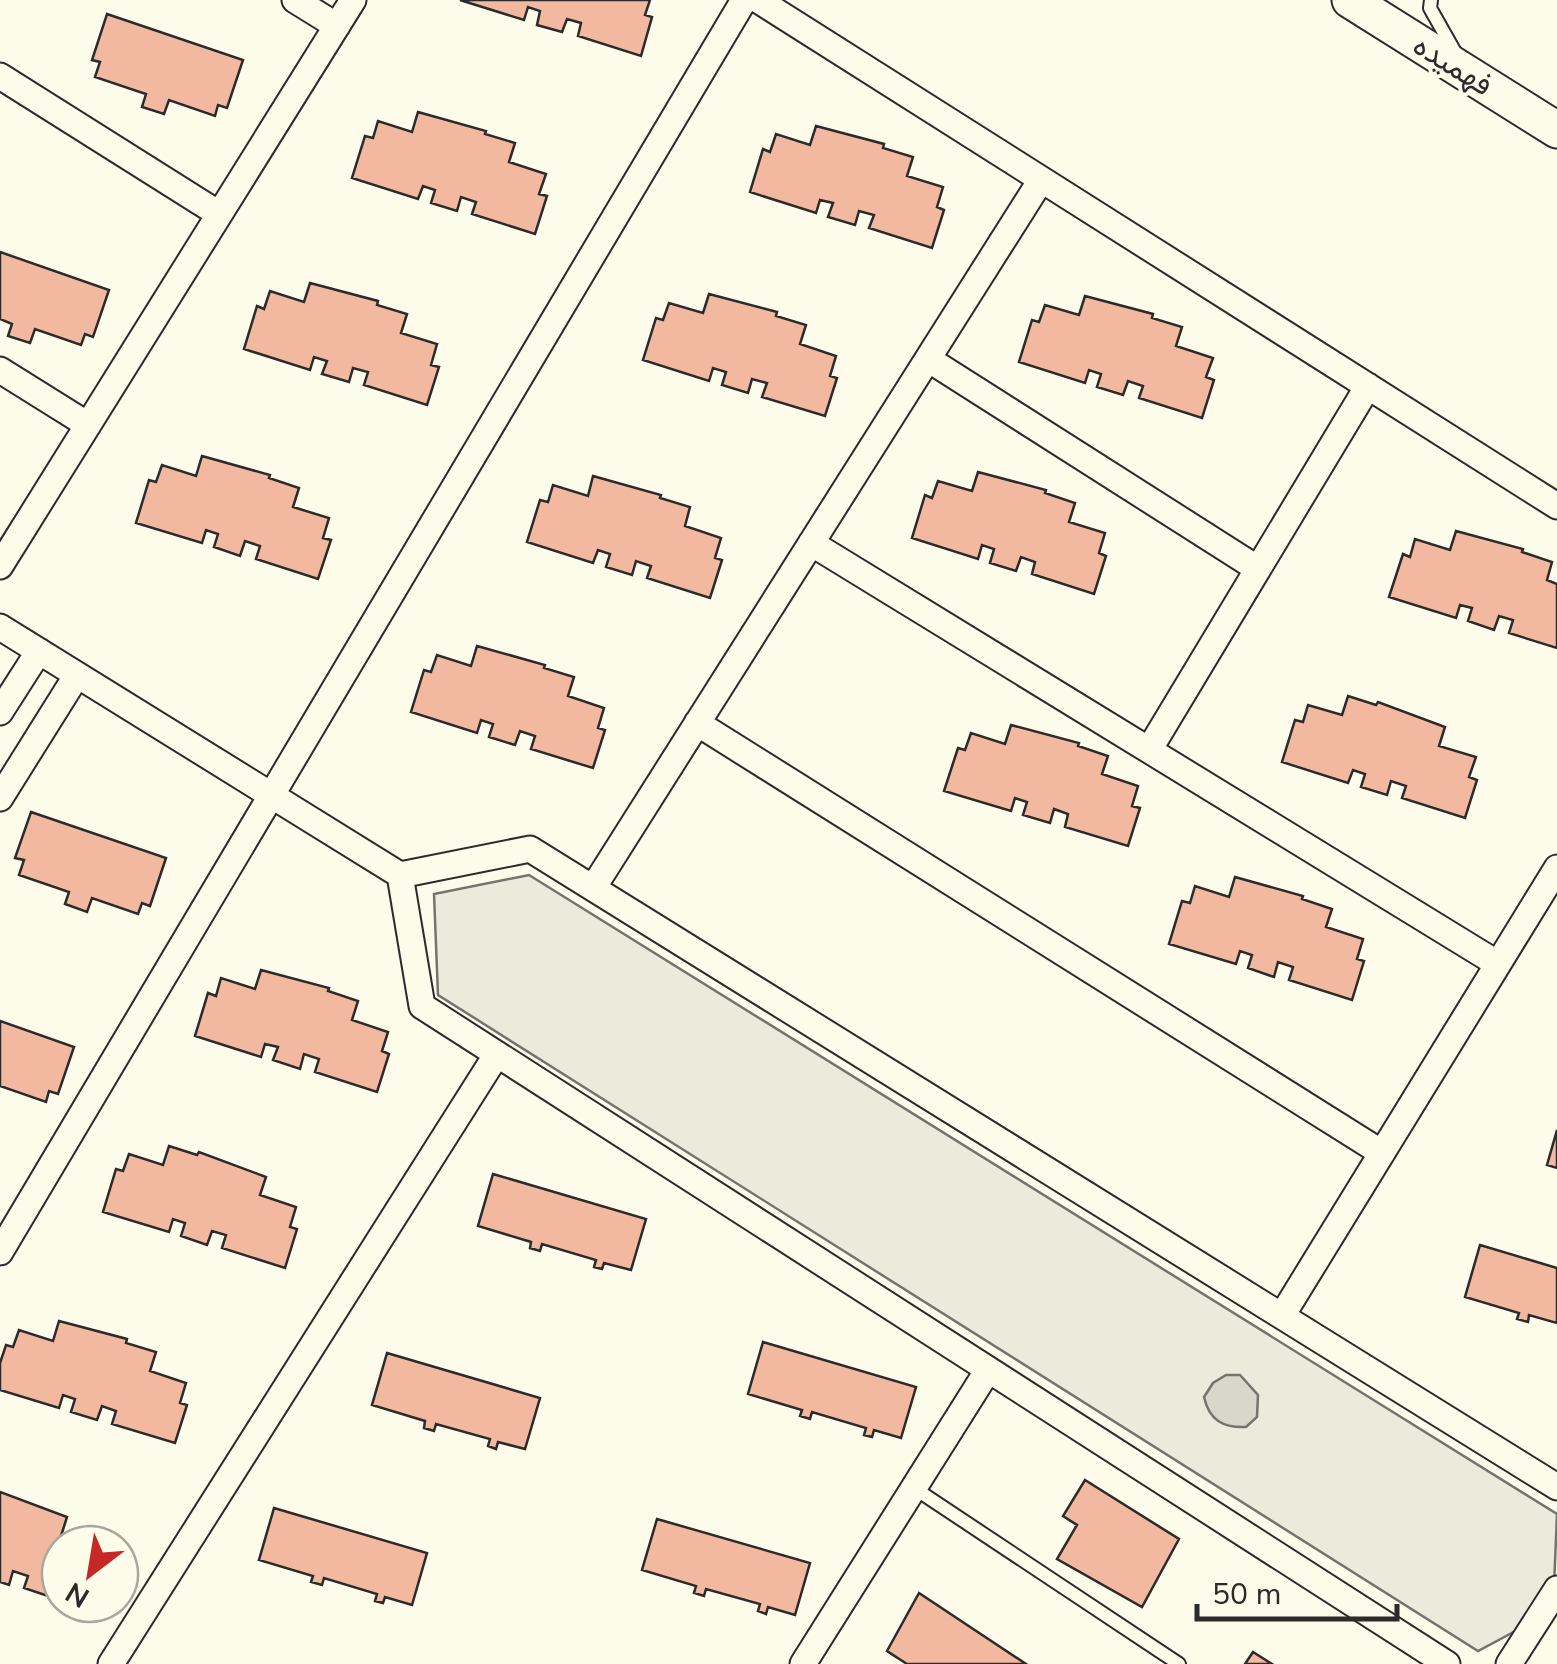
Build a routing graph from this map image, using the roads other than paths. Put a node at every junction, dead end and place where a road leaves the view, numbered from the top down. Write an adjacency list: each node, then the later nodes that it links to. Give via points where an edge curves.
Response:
1 (294, 0): 7 (street)
2 (353, 0): 7 (street)
3 (744, 0): 27 (street)
4 (758, 0): 11 (street)
5 (1350, 0): 8 (main road, فهمیده)
6 (1431, 0): 8 (lane)
7 (337, 26): 12 (street)
8 (1467, 74): 10 (main road, فهمیده)
9 (0, 76): 12 (street)
10 (1557, 130)
11 (1041, 180): 13 (street); 15 (street)
12 (219, 214): 16 (street)
13 (928, 359): 18 (street); 20 (street)
14 (0, 370): 16 (street)
15 (1368, 386): 17 (street); 20 (street)
16 (88, 425): 19 (street)
17 (1557, 506)
18 (812, 542): 25 (street); 26 (street)
19 (0, 566)
20 (1258, 569): 26 (street)
21 (0, 627): 22 (street)
22 (39, 651): 23 (street); 24 (street)
23 (77, 675): 27 (street); 28 (street)
24 (0, 712)
25 (697, 723): 31 (street); 34 (street)
26 (1149, 750): 32 (street)
27 (272, 796): 30 (street); 35 (street)
28 (0, 798)
29 (1557, 868): 32 (street)
30 (400, 875): 31 (street, via 530,849); 33 (street, via 422,1006)
31 (592, 888): 36 (street)
32 (1498, 964): 34 (street)
33 (497, 1054): 37 (street); 41 (street)
34 (1382, 1152): 36 (street)
35 (0, 1252)
36 (1283, 1314): 38 (street)
37 (988, 1370): 39 (street); 44 (street)
38 (1557, 1487)
39 (914, 1488): 42 (street); 43 (lane)
40 (1557, 1590): 45 (street)
41 (110, 1664)
42 (803, 1664)
43 (1179, 1664)
44 (1447, 1664)
45 (1509, 1664)

